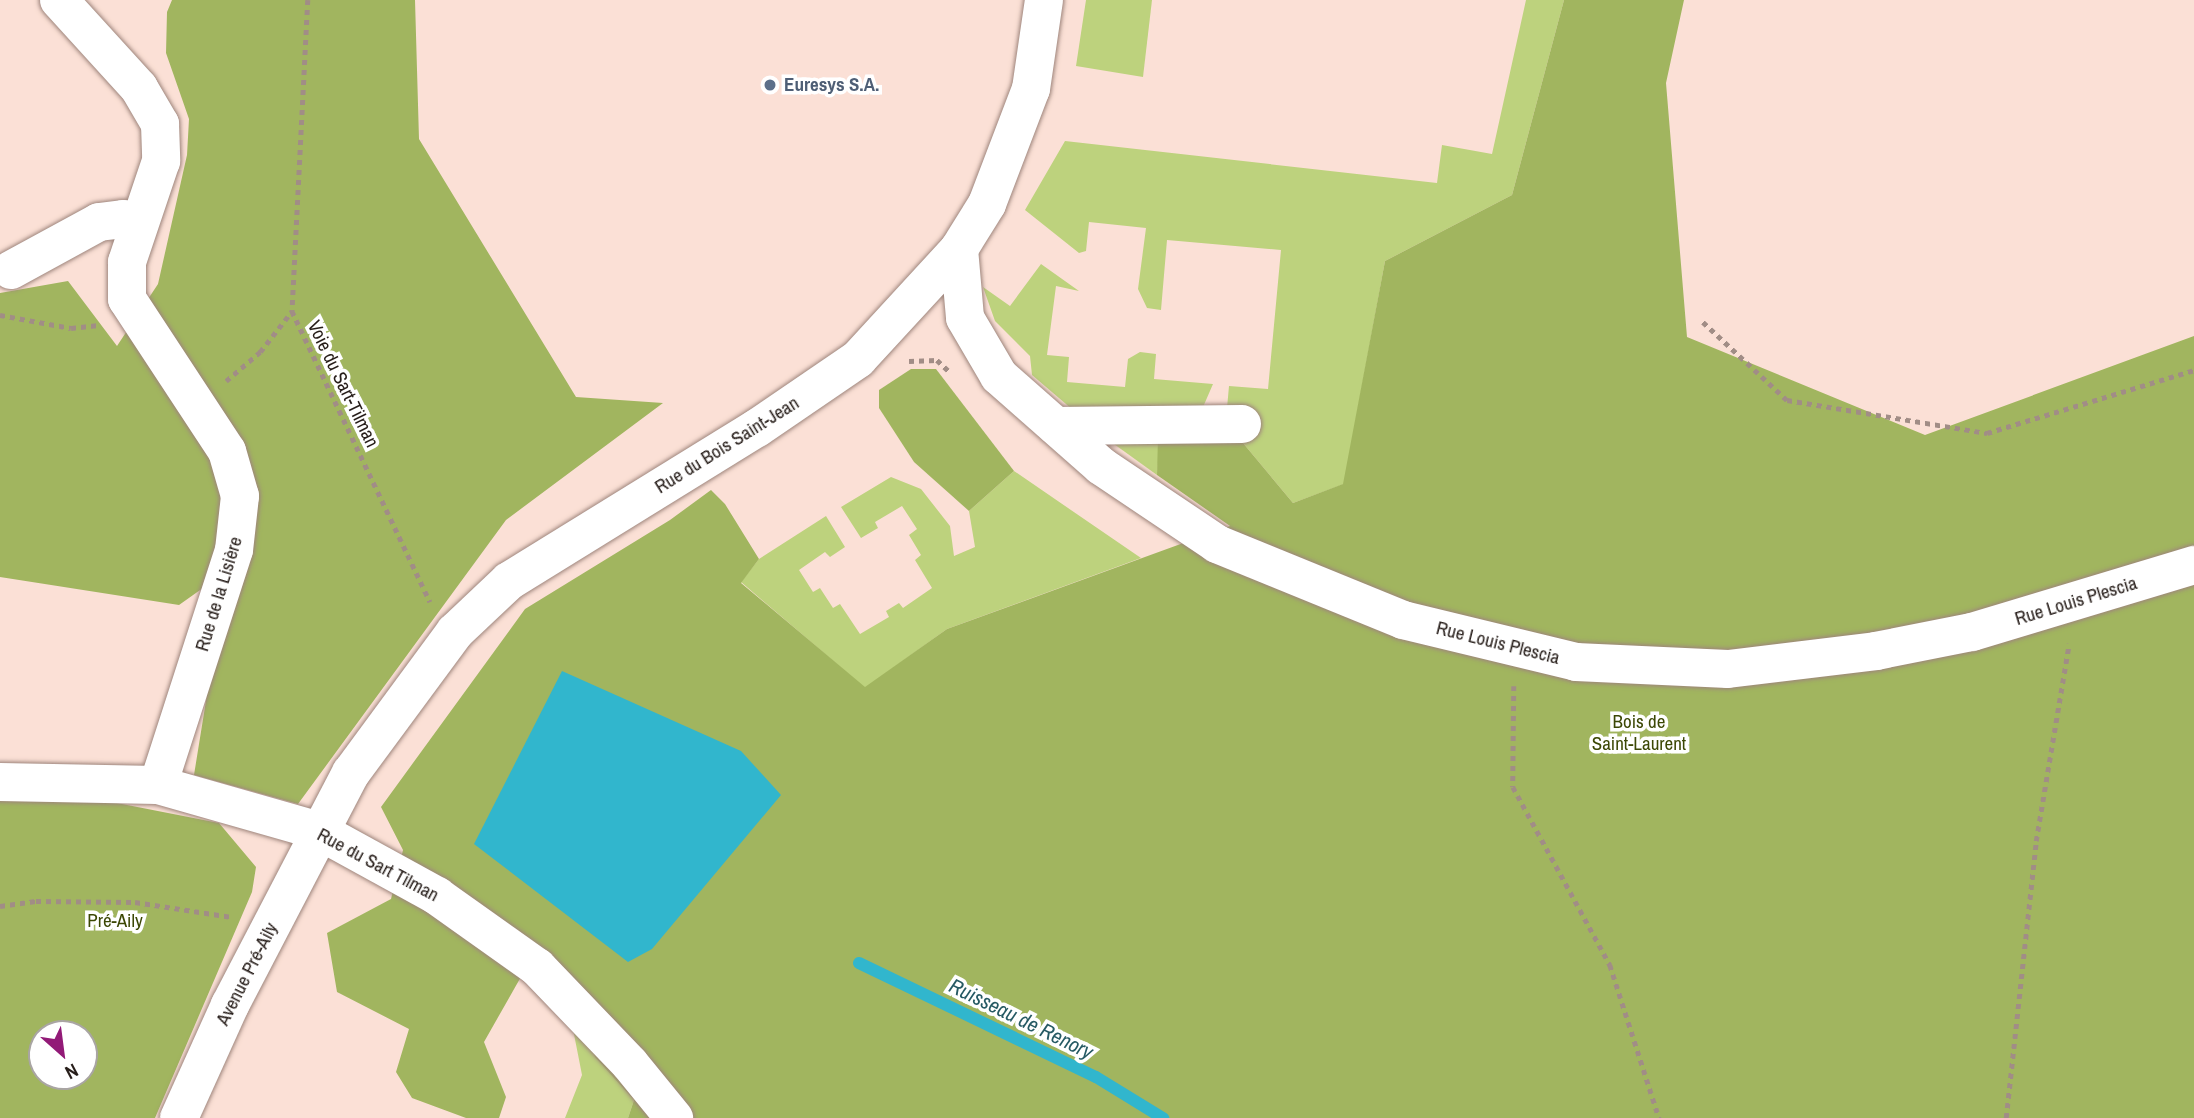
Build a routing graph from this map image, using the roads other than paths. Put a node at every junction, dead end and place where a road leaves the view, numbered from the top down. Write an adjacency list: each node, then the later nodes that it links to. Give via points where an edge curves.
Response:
1 (59, 0): 3 (street, Rue de la Lisière, via 139,88 160,124 161,161)
2 (1044, 0): 4 (street, Rue du Bois Saint-Jean, via 1031,89 987,204)
3 (140, 222): 5 (street, via 99,222); 10 (street, Rue de la Lisière, via 124,283 138,320 227,451 241,513 234,550)
4 (959, 248): 7 (street, Rue Louis Plescia, via 965,318 999,376); 11 (street, Rue du Bois Saint-Jean, via 858,359 768,421 509,581 455,632 351,773)
5 (11, 270)
6 (1227, 414): 7 (street)
7 (1055, 426): 8 (street, Rue Louis Plescia, via 1101,466 1217,544 1403,620 1576,662 1728,669 1890,648 1972,632)
8 (2194, 565)
9 (0, 782): 10 (street, Rue du Sart Tilman)
10 (158, 785): 11 (street, Rue du Sart Tilman)
11 (319, 831): 12 (street, Avenue Pré-Aily); 13 (street, Rue du Sart Tilman, via 437,896 537,967 630,1064)
12 (179, 1118)
13 (674, 1118)

